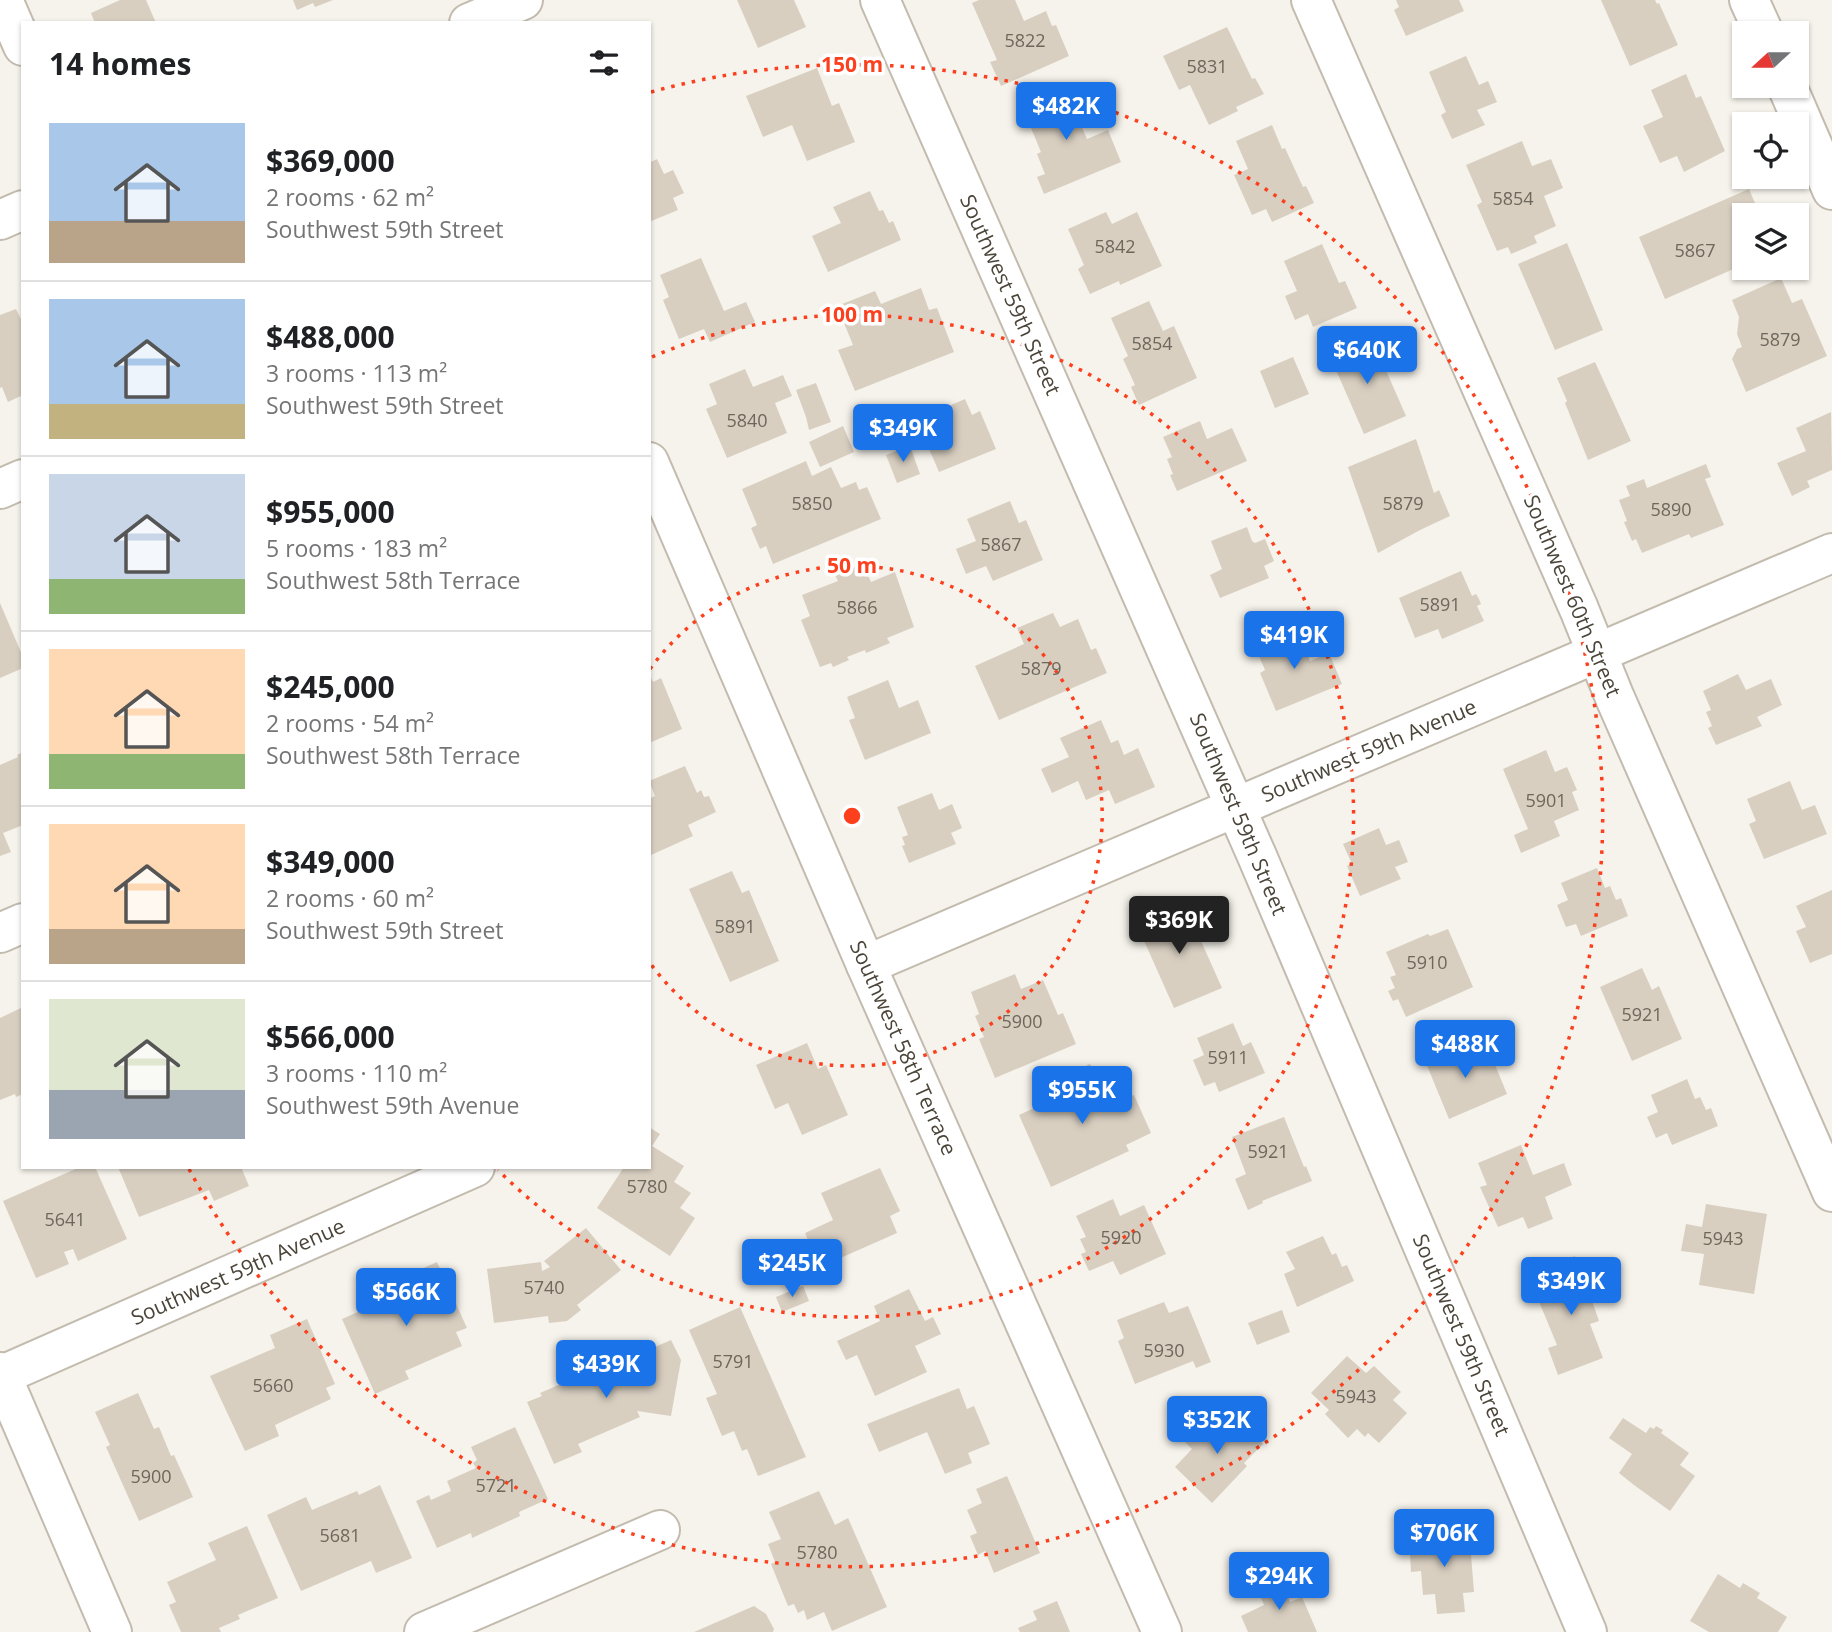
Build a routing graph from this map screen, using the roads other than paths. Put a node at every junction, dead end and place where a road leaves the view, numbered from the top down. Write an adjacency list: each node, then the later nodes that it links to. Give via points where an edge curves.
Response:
1 (3, 0): 10 (street)
2 (448, 0): 7 (street)
3 (523, 0): 8 (street)
4 (880, 0): 20 (street, Southwest 59th Street)
5 (1311, 0): 19 (street, Southwest 60th Street)
6 (1749, 0): 9 (street)
7 (457, 21)
8 (474, 21)
9 (1759, 21)
10 (21, 41)
11 (1792, 98): 12 (street)
12 (1832, 190)
13 (21, 211): 14 (street)
14 (0, 220)
15 (651, 467): 23 (street, Southwest 58th Terrace)
16 (21, 480): 17 (street)
17 (0, 489)
18 (1832, 553): 19 (street, Southwest 59th Avenue)
19 (1597, 654): 20 (street, Southwest 59th Avenue); 25 (street, Southwest 60th Street)
20 (1236, 808): 23 (street, Southwest 59th Avenue); 31 (street, Southwest 59th Street)
21 (21, 924): 22 (street)
22 (0, 933)
23 (866, 965): 30 (street, Southwest 58th Terrace)
24 (470, 1169): 26 (street, Southwest 59th Avenue)
25 (1832, 1192)
26 (0, 1374): 28 (street)
27 (660, 1530): 29 (street)
28 (112, 1632)
29 (424, 1632)
30 (1161, 1632)
31 (1587, 1632)

